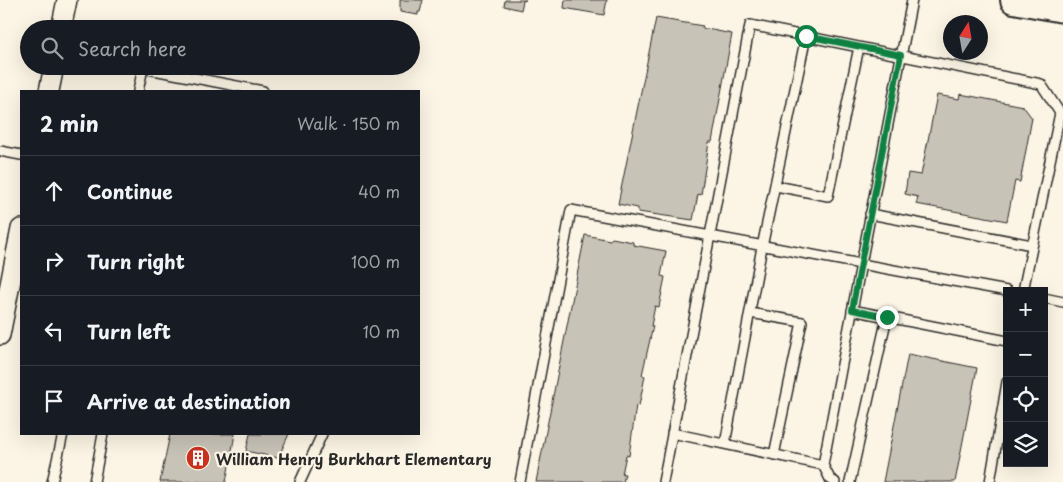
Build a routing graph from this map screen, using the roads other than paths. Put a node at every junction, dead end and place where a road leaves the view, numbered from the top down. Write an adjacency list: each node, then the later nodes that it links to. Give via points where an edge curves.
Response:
1 (67, 0): 5 (street)
2 (912, 0): 8 (lane)
3 (1014, 0): 4 (street)
4 (1063, 9)
5 (63, 20)
6 (806, 36): 7 (lane); 17 (lane); 19 (lane, via 750,25)
7 (858, 47): 8 (lane); 17 (lane, via 828,196)
8 (901, 55): 18 (lane); 21 (lane, via 1041,84 1060,113)
9 (52, 75): 12 (street)
10 (141, 75): 13 (lane)
11 (180, 75): 14 (lane)
12 (49, 90)
13 (138, 90)
14 (258, 90)
15 (0, 151): 16 (lane)
16 (20, 155)
17 (776, 186): 22 (lane)
18 (870, 214): 21 (lane); 23 (lane)
19 (709, 237): 22 (lane); 35 (lane); 45 (lane, via 571,210)
20 (20, 239): 24 (street)
21 (1032, 245): 25 (lane)
22 (762, 247): 23 (lane); 30 (lane)
23 (860, 264): 26 (lane); 29 (lane)
24 (16, 280): 32 (street)
25 (1023, 287)
26 (1003, 290)
27 (1048, 299): 28 (lane)
28 (1063, 302)
29 (852, 310): 31 (lane); 41 (lane)
30 (750, 313): 39 (lane); 40 (lane, via 802,322)
31 (887, 317): 33 (lane); 48 (lane)
32 (0, 335)
33 (1003, 341)
34 (1003, 406): 49 (lane)
35 (672, 433): 39 (lane); 46 (lane)
36 (63, 435): 42 (lane)
37 (103, 435): 43 (lane)
38 (322, 435): 44 (lane)
39 (725, 444): 40 (lane)
40 (774, 455): 41 (lane)
41 (823, 465): 47 (lane)
42 (52, 482)
43 (94, 482)
44 (300, 482)
45 (520, 482)
46 (663, 482)
47 (835, 482)
48 (850, 482)
49 (990, 482)

